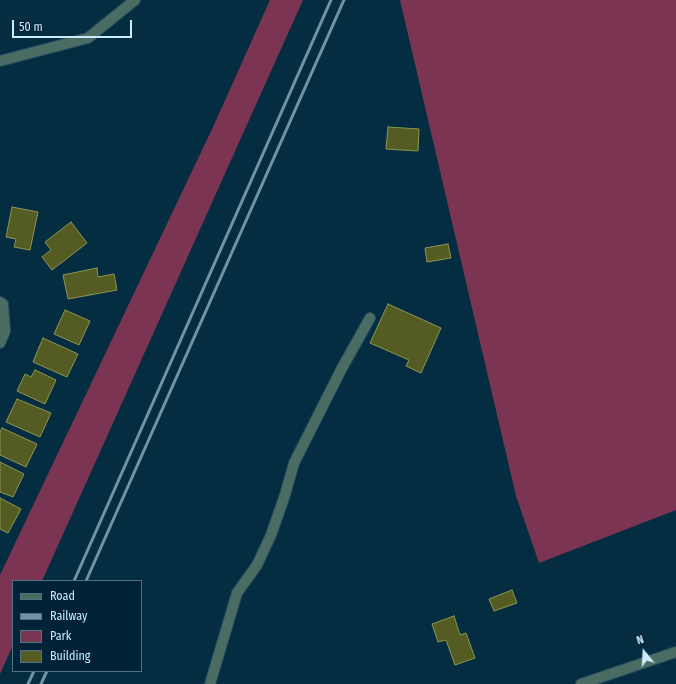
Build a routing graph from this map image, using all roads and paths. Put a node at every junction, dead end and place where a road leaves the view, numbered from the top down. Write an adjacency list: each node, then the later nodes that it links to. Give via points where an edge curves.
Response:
1 (135, 0): 2 (street, via 88,38)
2 (0, 61)
3 (1, 303): 5 (street, via 5,331)
4 (370, 318): 7 (street, via 294,463 271,535 257,565 237,593)
5 (0, 343)
6 (676, 652): 8 (street)
7 (210, 684)
8 (581, 684)

